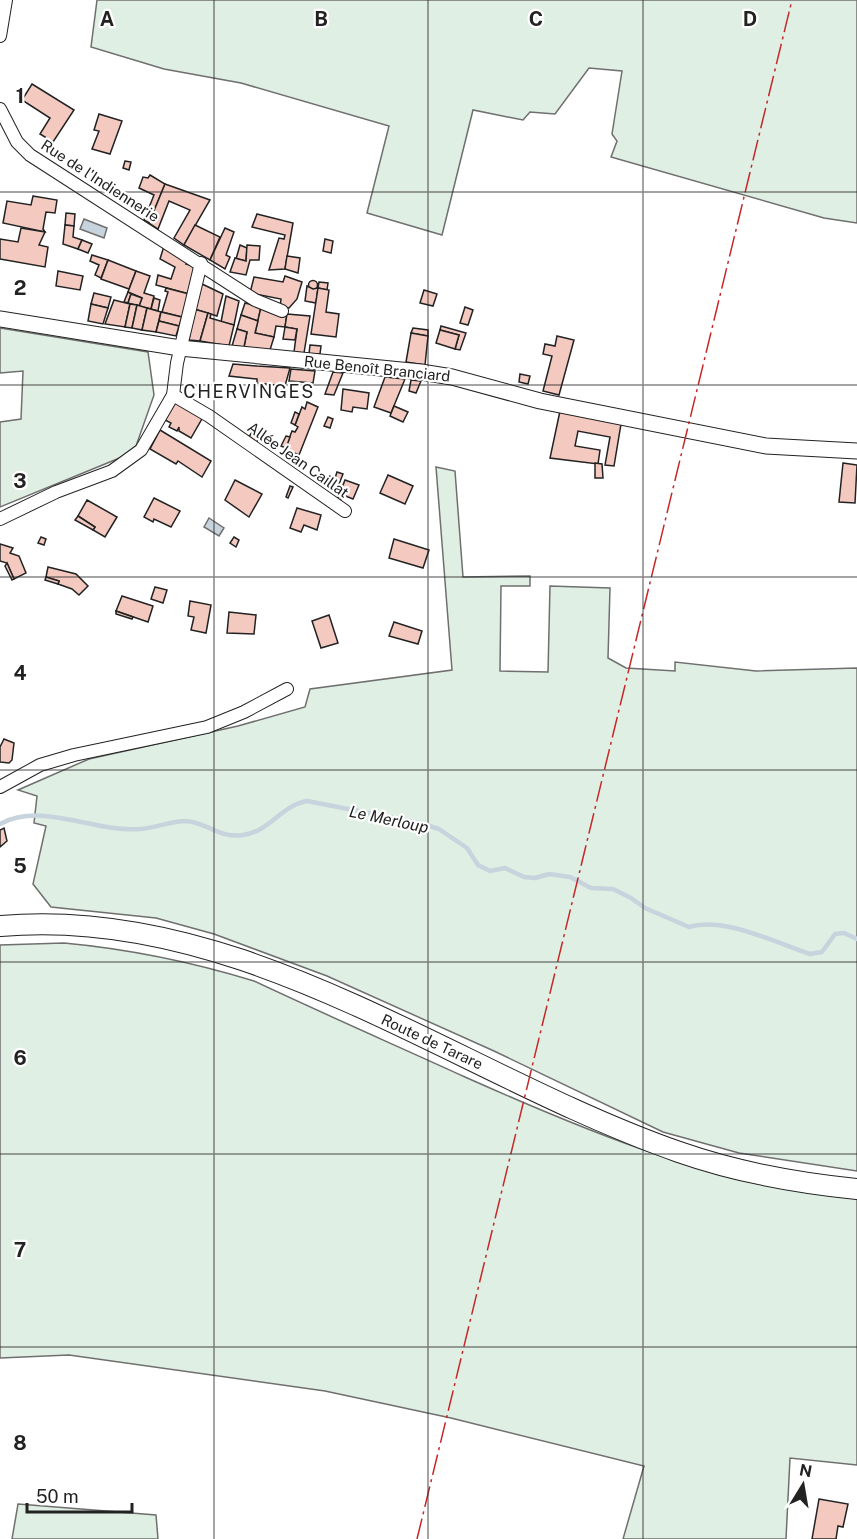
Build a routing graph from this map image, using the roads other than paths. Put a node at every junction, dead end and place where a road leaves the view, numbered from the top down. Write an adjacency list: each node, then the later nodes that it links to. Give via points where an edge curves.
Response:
1 (6, 0): 2 (street)
2 (0, 36)
3 (0, 109): 4 (street, Rue de l'Indiennerie, via 17,142 30,155)
4 (201, 263): 5 (street, Rue de l'Indiennerie, via 255,300); 7 (street)
5 (282, 311)
6 (0, 319): 7 (street, Rue Benoît Branciard)
7 (180, 348): 8 (street); 9 (street, Rue Benoît Branciard, via 421,372 766,446)
8 (173, 395): 10 (street, Allée Jean Caillat); 11 (street, via 141,450 128,461)
9 (857, 451)
10 (345, 511)
11 (0, 519)
12 (287, 689): 13 (street, via 207,727 75,754 40,765)
13 (0, 787)
14 (0, 926): 15 (main road, Route de Tarare, via 99,926 195,944 265,968 617,1128 680,1152 780,1179)
15 (857, 1189)

